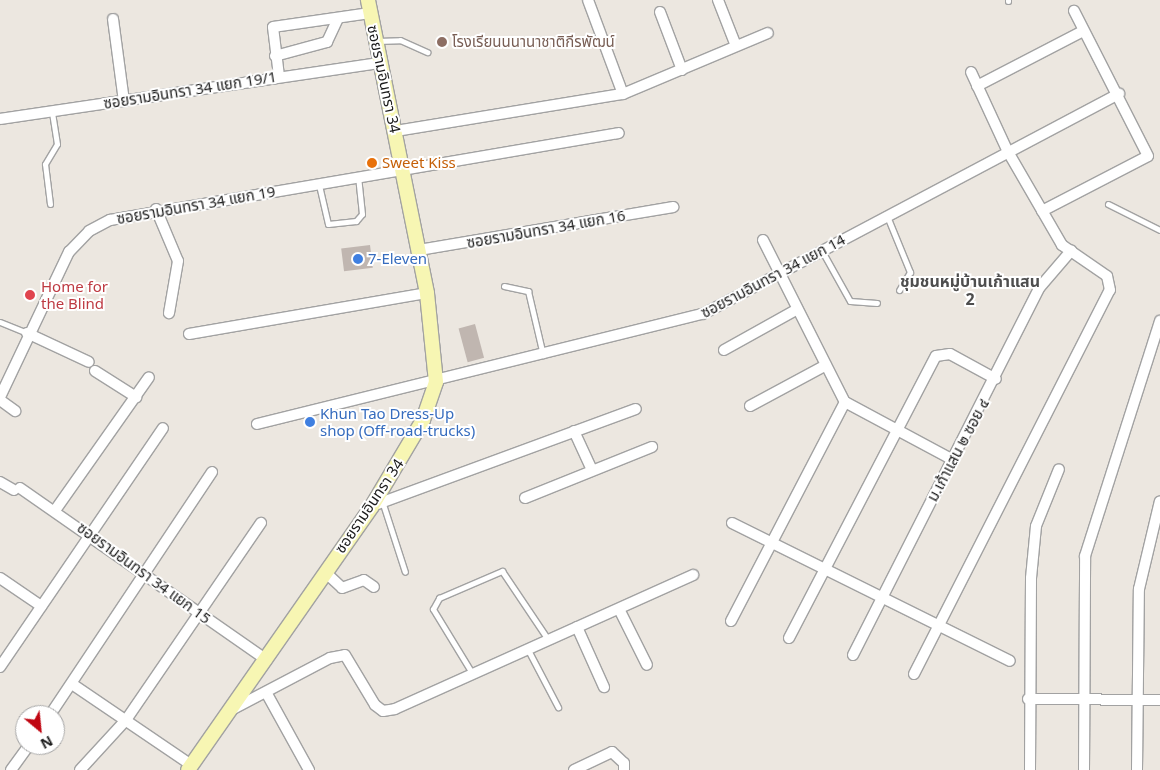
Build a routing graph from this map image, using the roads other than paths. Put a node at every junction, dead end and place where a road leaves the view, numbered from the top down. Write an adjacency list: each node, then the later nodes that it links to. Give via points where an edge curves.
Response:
1 (588, 0): 19 (street)
2 (718, 0): 11 (street)
3 (369, 7): 6 (street); 10 (street, ซอยรามอินทรา 34)
4 (1074, 10): 8 (street)
5 (660, 12): 15 (street)
6 (338, 18): 13 (street, via 327,42); 13 (street, via 274,27)
7 (113, 19): 21 (street)
8 (1083, 32): 18 (street); 20 (street)
9 (768, 33): 11 (street)
10 (376, 41): 12 (lane, via 400,40); 14 (street, ซอยรามอินทรา 34)
11 (736, 46): 15 (street)
12 (427, 52)
13 (275, 56): 17 (street)
14 (381, 63): 17 (street, ซอยรามอินทรา 34 แยก 19/1); 24 (street, ซอยรามอินทรา 34)
15 (682, 70): 19 (street)
16 (971, 72): 18 (street)
17 (279, 76): 21 (street, ซอยรามอินทรา 34 แยก 19/1)
18 (978, 86): 26 (street)
19 (623, 94): 24 (street)
20 (1119, 94): 26 (street, ซอยรามอินทรา 34 แยก 14); 34 (street, via 1148,156)
21 (124, 101): 22 (street, ซอยรามอินทรา 34 แยก 19/1)
22 (52, 112): 23 (street, ซอยรามอินทรา 34 แยก 19/1); 30 (lane, via 57,144 45,164)
23 (0, 119)
24 (396, 131): 27 (street, ซอยรามอินทรา 34)
25 (619, 133): 27 (street, ซอยรามอินทรา 34 แยก 19)
26 (1008, 152): 34 (street); 35 (street, ซอยรามอินทรา 34 แยก 14)
27 (404, 171): 28 (street, ซอยรามอินทรา 34 แยก 19); 38 (street, ซอยรามอินทรา 34)
28 (358, 178): 29 (street, ซอยรามอินทรา 34 แยก 19); 29 (lane, via 362,214 356,221 328,224)
29 (319, 184): 33 (street, ซอยรามอินทรา 34 แยก 19)
30 (50, 204)
31 (1108, 204): 36 (lane)
32 (674, 207): 38 (street, ซอยรามอินทรา 34 แยก 16)
33 (156, 209): 47 (street, via 178,261); 50 (street, ซอยรามอินทรา 34 แยก 19, via 110,220 89,231 69,252)
34 (1042, 211): 40 (street)
35 (887, 216): 39 (street, ซอยรามอินทรา 34 แยก 14); 43 (lane, via 910,272)
36 (1160, 230)
37 (762, 240): 41 (street)
38 (419, 250): 44 (street, ซอยรามอินทรา 34)
39 (822, 251): 41 (street, ซอยรามอินทรา 34 แยก 14); 45 (lane, via 850,301)
40 (1071, 251): 58 (street, ม.เก้าแสน ๒ ซอย ๔, via 1040,287); 96 (street, via 1107,276 1110,290)
41 (779, 273): 46 (street); 53 (street, ซอยรามอินทรา 34 แยก 14, via 703,314)
42 (504, 286): 53 (lane, via 528,291)
43 (899, 290)
44 (427, 292): 51 (street); 59 (street, ซอยรามอินทรา 34)
45 (876, 303)
46 (796, 310): 52 (street); 55 (street)
47 (169, 313)
48 (1160, 321): 112 (street, via 1085,556)
49 (0, 322): 50 (lane)
50 (27, 333): 54 (street); 60 (street, ซอยรามอินทรา 34 แยก 19)
51 (189, 334)
52 (724, 350)
53 (543, 356): 59 (street, ซอยรามอินทรา 34 แยก 14)
54 (89, 362)
55 (826, 365): 62 (street); 63 (street)
56 (95, 371): 61 (street)
57 (150, 377): 61 (street)
58 (996, 379): 68 (street, via 943,352 936,356); 71 (street, ม.เก้าแสน ๒ ซอย ๔)
59 (436, 382): 66 (street, ซอยรามอินทรา 34 แยก 14); 78 (street, ซอยรามอินทรา 34, via 423,420)
60 (1, 396): 65 (street)
61 (136, 396): 79 (street)
62 (845, 402): 68 (street); 83 (street)
63 (750, 406)
64 (636, 409): 69 (street)
65 (15, 411)
66 (257, 424)
67 (163, 428): 82 (street)
68 (896, 430): 71 (street); 86 (street)
69 (574, 431): 73 (street); 78 (street)
70 (652, 447): 73 (street)
71 (953, 460): 91 (street, ม.เก้าแสน ๒ ซอย ๔)
72 (1059, 469): 111 (street, via 1036,526)
73 (592, 470): 76 (street)
74 (212, 472): 87 (street)
75 (0, 482): 79 (street, ซอยรามอินทรา 34 แยก 15)
76 (525, 498)
77 (1160, 501): 113 (street, via 1139,589)
78 (377, 505): 84 (street, ซอยรามอินทรา 34); 85 (lane)
79 (56, 510): 82 (street, ซอยรามอินทรา 34 แยก 15)
80 (262, 523): 94 (street)
81 (732, 524): 83 (street)
82 (90, 534): 87 (street, ซอยรามอินทรา 34 แยก 15); 92 (street)
83 (770, 543): 86 (street); 95 (street)
84 (325, 572): 90 (street, via 342,588 364,580); 102 (street, ซอยรามอินทรา 34)
85 (405, 572)
86 (826, 572): 91 (street); 99 (street)
87 (146, 575): 94 (street, ซอยรามอินทรา 34 แยก 15); 108 (street)
88 (693, 575): 93 (street)
89 (0, 578): 92 (street)
90 (374, 587)
91 (882, 598): 96 (street); 101 (street, ม.เก้าแสน ๒ ซอย ๔)
92 (42, 606): 105 (street)
93 (620, 611): 97 (street); 104 (street)
94 (200, 613): 102 (street, ซอยรามอินทรา 34 แยก 15); 118 (street)
95 (731, 621)
96 (938, 626): 103 (street); 107 (street)
97 (577, 627): 98 (street); 109 (street)
98 (547, 638): 100 (street); 106 (lane, via 502,571 439,598 433,609)
99 (789, 638)
100 (527, 647): 106 (street); 116 (lane)
101 (853, 655)
102 (267, 660): 117 (street, ซอยรามอินทรา 34)
103 (1010, 661)
104 (647, 665)
105 (0, 667)
106 (472, 673): 110 (street, via 383,711 345,656 330,658)
107 (914, 674)
108 (72, 684): 115 (street); 118 (street)
109 (604, 687)
110 (267, 694): 117 (street); 123 (street)
111 (1028, 699): 112 (street); 126 (street)
112 (1082, 700): 113 (street); 127 (street)
113 (1137, 700): 114 (street); 128 (street)
114 (1160, 700)
115 (57, 705)
116 (558, 707)
117 (231, 710): 120 (street, ซอยรามอินทรา 34)
118 (126, 720): 120 (street); 122 (street)
119 (22, 755): 121 (street)
120 (190, 768)
121 (11, 770)
122 (80, 770)
123 (309, 770)
124 (574, 770): 125 (street, via 603,754 618,756)
125 (624, 770)
126 (1030, 770)
127 (1084, 770)
128 (1137, 770)

